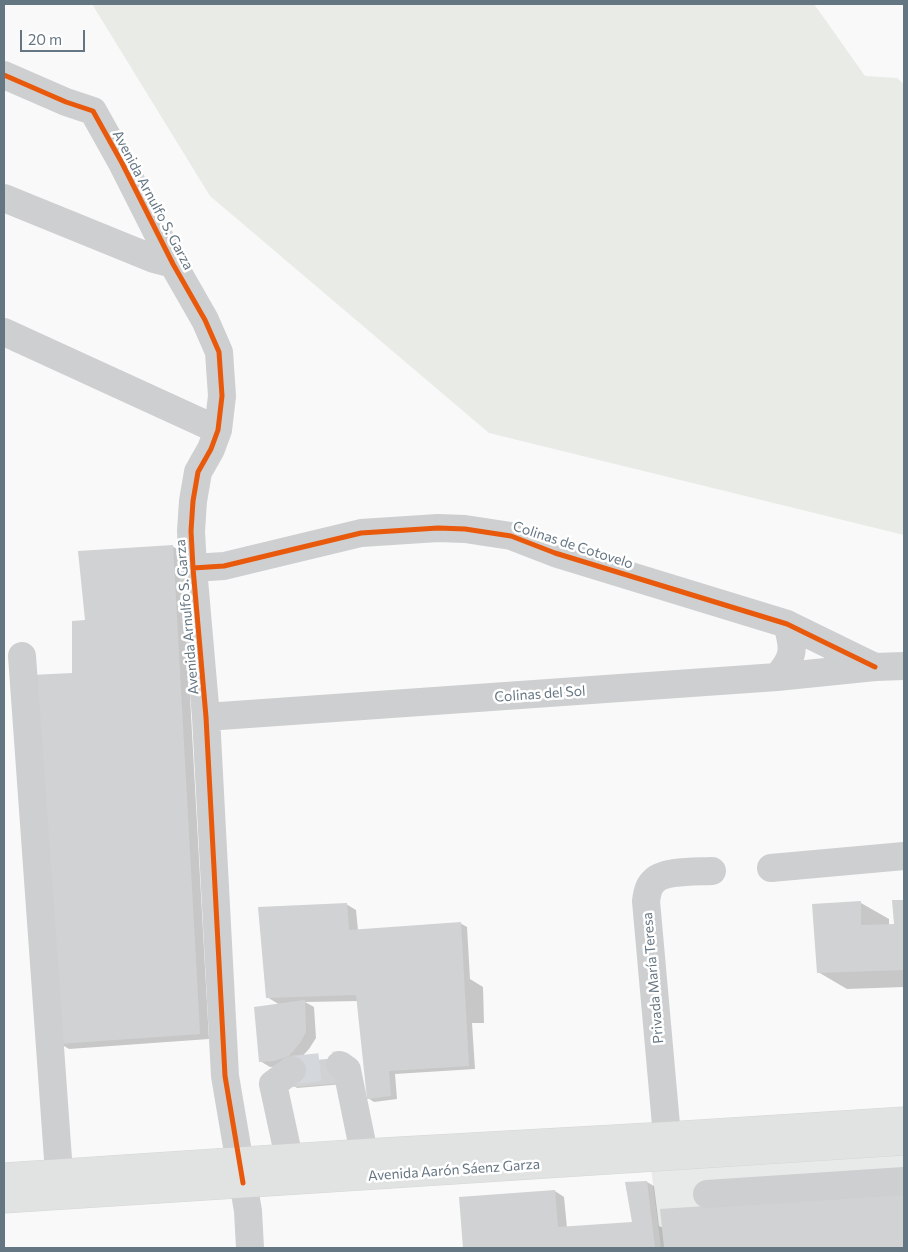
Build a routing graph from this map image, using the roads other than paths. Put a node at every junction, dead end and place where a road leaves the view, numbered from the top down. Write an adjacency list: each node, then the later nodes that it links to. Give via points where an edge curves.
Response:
1 (4, 74): 3 (street, Avenida Arnulfo S. Garza, via 93,111)
2 (4, 198): 3 (street)
3 (172, 264): 5 (street, Avenida Arnulfo S. Garza, via 220,352 222,396)
4 (4, 332): 5 (street)
5 (218, 430): 6 (street, Avenida Arnulfo S. Garza, via 198,472 191,531)
6 (193, 568): 7 (street, Colinas de Cotovelo, via 224,566 361,533 465,529 511,536 555,553); 12 (street, Avenida Arnulfo S. Garza)
7 (787, 624): 10 (street, Colinas de Cotovelo); 11 (street, via 793,644 792,653)
8 (22, 656): 23 (street)
9 (904, 666): 10 (street, Colinas del Sol)
10 (875, 667): 11 (street, Colinas del Sol)
11 (777, 677): 12 (street, Colinas del Sol)
12 (206, 716): 24 (street, Avenida Arnulfo S. Garza, via 225,1076)
13 (904, 856): 14 (street)
14 (771, 868)
15 (712, 871): 19 (street, Privada María Teresa, via 673,873 654,880 646,901)
16 (340, 1065): 21 (street, via 347,1070)
17 (292, 1070): 22 (street, via 273,1084)
18 (904, 1121): 19 (main road, Avenida Aarón Sáenz Garza)
19 (667, 1136): 21 (main road, Avenida Aarón Sáenz Garza)
20 (904, 1141): 24 (main road, Avenida Aarón Sáenz Garza)
21 (364, 1153): 22 (main road, Avenida Aarón Sáenz Garza)
22 (289, 1158): 24 (main road, Avenida Aarón Sáenz Garza)
23 (59, 1173): 24 (main road, Avenida Aarón Sáenz Garza); 25 (main road, Avenida Aarón Sáenz Garza)
24 (241, 1173): 28 (main road, Avenida Aarón Sáenz Garza); 29 (street, Avenida Arnulfo S. Garza, via 248,1210)
25 (4, 1177)
26 (904, 1181): 27 (street)
27 (707, 1194)
28 (4, 1199)
29 (250, 1248)

